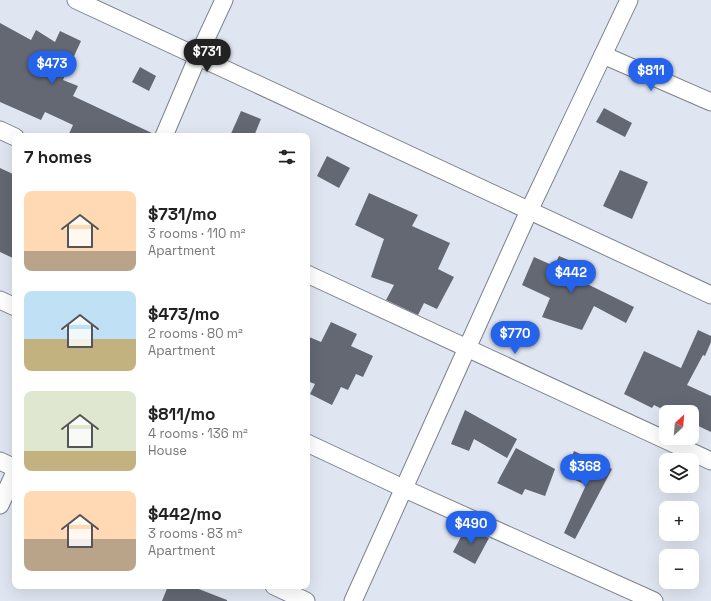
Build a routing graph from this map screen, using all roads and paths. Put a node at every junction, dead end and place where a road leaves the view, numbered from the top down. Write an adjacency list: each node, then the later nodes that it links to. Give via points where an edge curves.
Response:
1 (76, 0): 5 (street)
2 (224, 0): 5 (street)
3 (629, 0): 4 (street)
4 (603, 55): 6 (street); 10 (street)
5 (198, 56): 8 (street); 10 (street)
6 (711, 102)
7 (0, 130): 9 (street)
8 (165, 133)
9 (12, 136)
10 (529, 211): 12 (street); 15 (street)
11 (310, 275): 15 (street)
12 (711, 295)
13 (0, 300): 14 (street)
14 (12, 306)
15 (466, 348): 18 (street); 21 (street)
16 (310, 444): 21 (street)
17 (0, 461): 19 (street)
18 (711, 461)
19 (12, 467)
20 (12, 479): 22 (street)
21 (405, 489): 25 (street); 26 (street)
22 (0, 505)
23 (280, 589): 24 (street)
24 (306, 601)
25 (353, 601)
26 (654, 601)

